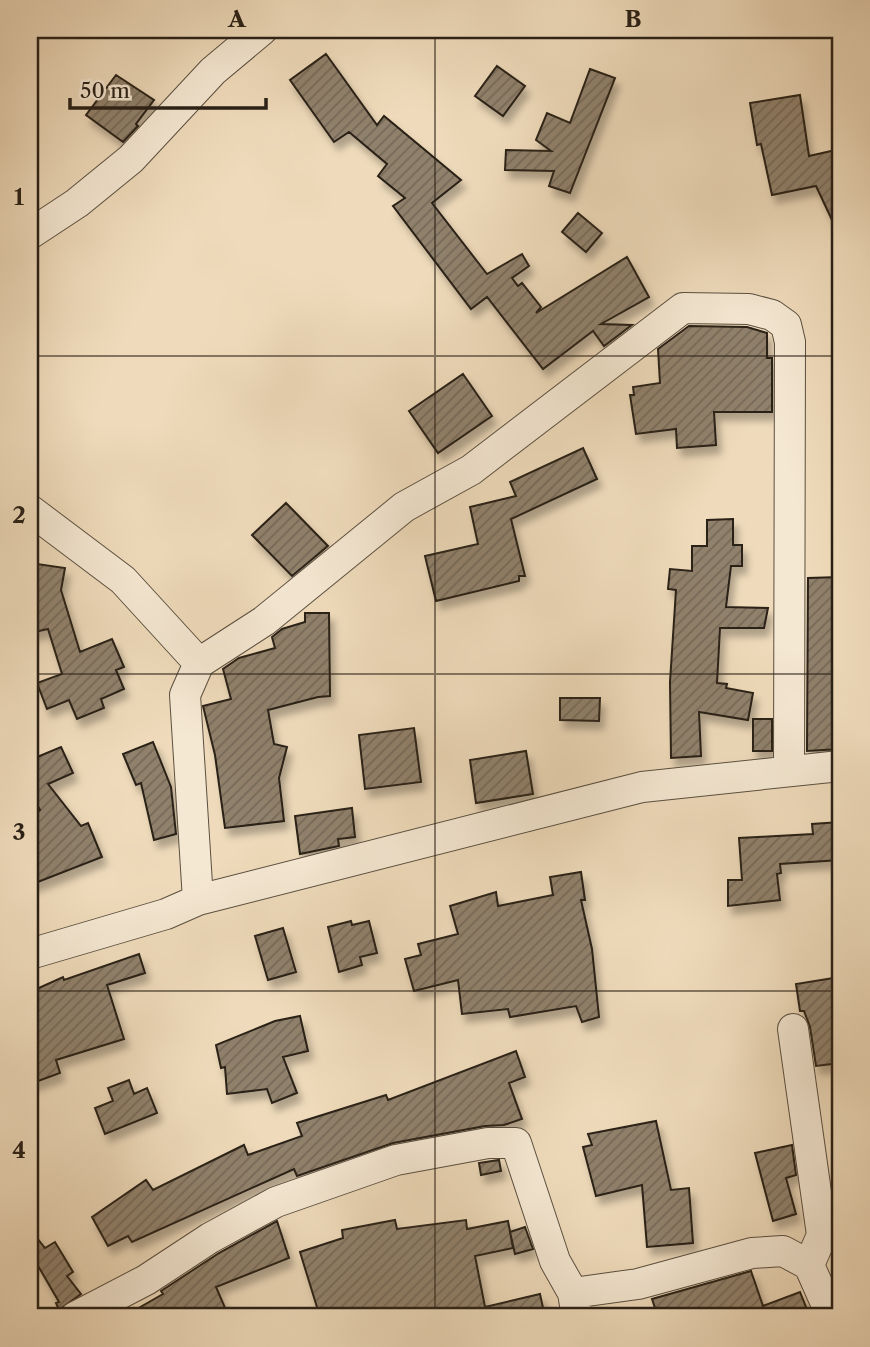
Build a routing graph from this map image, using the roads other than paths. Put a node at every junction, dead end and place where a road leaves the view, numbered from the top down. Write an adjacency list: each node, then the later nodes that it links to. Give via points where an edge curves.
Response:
1 (261, 30): 2 (street, via 213,71 131,159)
2 (30, 234)
3 (30, 510): 4 (street, via 123,580)
4 (199, 663): 6 (street, via 264,621 404,507 471,470 683,308 749,309 772,315 786,326 790,342); 7 (street, via 185,695)
5 (840, 766): 6 (street)
6 (789, 771): 7 (street, via 642,787)
7 (198, 900): 8 (street, via 166,914)
8 (30, 954)
9 (793, 1029): 10 (street, via 822,1236)
10 (809, 1265): 11 (street, via 783,1251 752,1253); 13 (street)
11 (575, 1305): 12 (street, via 555,1261 516,1143 488,1143 396,1160 276,1202)
12 (75, 1317)
13 (832, 1317)

